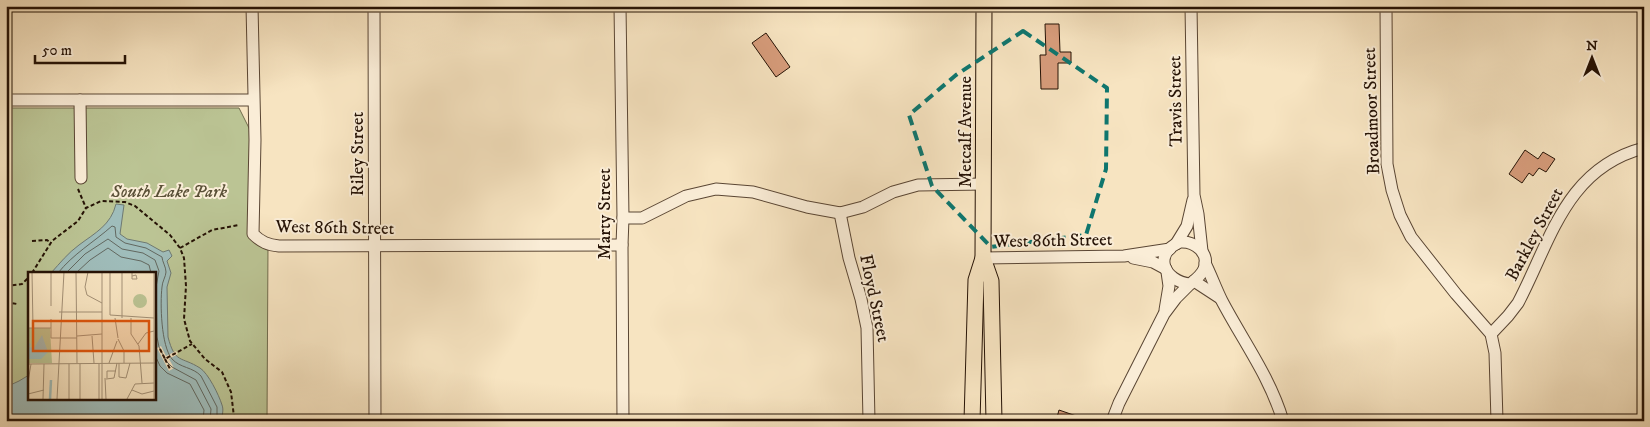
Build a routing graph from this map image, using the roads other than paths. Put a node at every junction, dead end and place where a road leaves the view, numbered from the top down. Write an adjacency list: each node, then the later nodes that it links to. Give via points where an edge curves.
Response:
1 (252, 6): 9 (street)
2 (374, 6): 17 (street, Riley Street)
3 (620, 6): 15 (street, Marty Street)
4 (984, 6): 12 (main road, Metcalf Avenue)
5 (1192, 6): 13 (street, Travis Street)
6 (1386, 6): 27 (street, Broadmoor Street, via 1387,164 1400,215 1411,237)
7 (6, 100): 8 (street)
8 (80, 100): 9 (street); 11 (street)
9 (253, 100): 17 (street, West 86th Street, via 253,234 260,241 279,246)
10 (1644, 148): 27 (street, Barkley Street, via 1613,159 1594,171 1579,187 1562,212 1518,302)
11 (81, 178)
12 (984, 184): 14 (street, via 918,185); 21 (main road, Metcalf Avenue)
13 (1194, 196): 18 (street, Travis Street, via 1187,226); 19 (street, Travis Street)
14 (840, 214): 15 (street, via 753,192 716,189 686,196 642,218); 30 (street, Floyd Street, via 867,328)
15 (623, 218): 16 (street, Marty Street)
16 (622, 245): 17 (street, West 86th Street); 29 (street, Marty Street)
17 (375, 246): 28 (street, Riley Street)
18 (1173, 246): 19 (street, via 1192,243); 20 (street, West 86th Street); 23 (street, via 1165,259)
19 (1202, 251): 22 (street)
20 (1124, 256): 21 (street, West 86th Street); 23 (street, West 86th Street, via 1153,262)
21 (983, 258): 31 (main road, Metcalf Avenue, via 976,280); 32 (main road, Metcalf Avenue, via 991,280)
22 (1205, 262): 24 (street, via 1201,274); 25 (street)
23 (1166, 270): 24 (street, via 1177,281); 26 (street, via 1169,286)
24 (1192, 283): 25 (street); 26 (street)
25 (1221, 299): 34 (street, via 1267,379)
26 (1164, 314): 33 (street)
27 (1491, 334): 35 (street, via 1495,353)
28 (375, 421)
29 (623, 421)
30 (869, 421)
31 (972, 421)
32 (994, 421)
33 (1112, 421)
34 (1282, 421)
35 (1497, 421)

